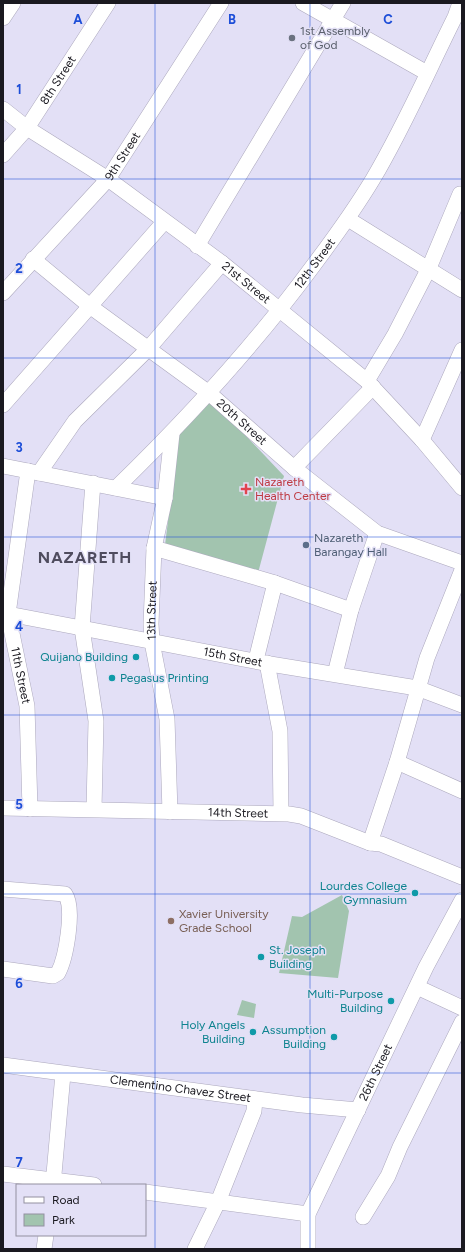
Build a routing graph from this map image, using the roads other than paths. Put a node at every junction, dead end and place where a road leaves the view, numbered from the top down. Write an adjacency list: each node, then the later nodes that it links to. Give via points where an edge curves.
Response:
1 (13, 3): 7 (street)
2 (108, 3): 11 (street, 8th Street)
3 (220, 3): 13 (street, 9th Street)
4 (303, 3): 8 (street)
5 (342, 3): 8 (street)
6 (460, 3): 9 (street, 12th Street)
7 (3, 18)
8 (332, 21): 9 (street); 17 (street)
9 (427, 73): 15 (street, 12th Street, via 390,149)
10 (3, 109): 11 (street, 21st Street)
11 (27, 128): 12 (street, 8th Street); 13 (street, 21st Street)
12 (3, 154)
13 (108, 179): 16 (street, 21st Street); 18 (street, 9th Street)
14 (460, 194): 20 (street)
15 (348, 219): 20 (street); 24 (street, 12th Street)
16 (164, 222): 17 (street, 21st Street); 23 (street)
17 (197, 246): 19 (street, 21st Street)
18 (33, 259): 22 (street, 9th Street); 23 (street, 20th Street)
19 (222, 263): 24 (street, 21st Street); 25 (street, 11th Street)
20 (429, 268): 21 (street); 27 (street)
21 (462, 290)
22 (3, 294)
23 (91, 307): 25 (street, 20th Street); 29 (street)
24 (280, 310): 27 (street, 21st Street); 28 (street, 12th Street)
25 (148, 349): 28 (street, 20th Street); 34 (street, 11th Street, via 75,422)
26 (462, 350): 31 (street)
27 (370, 384): 31 (street, 21st Street); 33 (street)
28 (209, 393): 30 (street, 12th Street); 33 (street, 20th Street)
29 (3, 405)
30 (172, 434): 36 (street, 12th Street); 38 (street, 13th Street)
31 (422, 440): 37 (street, 21st Street)
32 (3, 466): 34 (street)
33 (294, 468): 39 (street, 20th Street)
34 (33, 472): 35 (street); 45 (street, 11th Street)
35 (94, 483): 36 (street); 46 (street)
36 (116, 488): 38 (street)
37 (462, 488)
38 (165, 498): 40 (street, 13th Street)
39 (377, 533): 41 (street, 20th Street); 44 (street)
40 (154, 548): 43 (street); 47 (street, 13th Street)
41 (462, 563)
42 (462, 570): 50 (street)
43 (274, 583): 44 (street); 48 (street)
44 (351, 610): 49 (street)
45 (5, 613): 46 (street, 15th Street); 55 (street, 11th Street, via 28,706)
46 (82, 628): 47 (street, 15th Street); 56 (street, via 96,721)
47 (152, 642): 48 (street, 15th Street); 57 (street, 13th Street, via 167,719)
48 (262, 662): 49 (street, 15th Street); 58 (street, via 280,731)
49 (335, 674): 50 (street, 15th Street)
50 (417, 688): 51 (street, 15th Street); 52 (street)
51 (462, 705)
52 (397, 762): 53 (street); 59 (street)
53 (462, 791)
54 (3, 808): 55 (street, 14th Street)
55 (30, 809): 56 (street, 14th Street)
56 (94, 809): 57 (street, 14th Street)
57 (170, 812): 58 (street, 14th Street)
58 (281, 813): 59 (street, 14th Street, via 302,816)
59 (370, 843): 60 (street, 14th Street, via 381,844)
60 (462, 877)
61 (3, 888): 63 (street, via 65,894 70,904 67,941 58,973 53,976)
62 (462, 900): 64 (street, 26th Street)
63 (3, 970)
64 (417, 987): 65 (street); 70 (street, 26th Street)
65 (462, 1008)
66 (462, 1022): 77 (street, via 400,1146 388,1176)
67 (3, 1065): 68 (street, Clementino Chavez Street)
68 (63, 1074): 69 (street, Clementino Chavez Street); 72 (street)
69 (255, 1099): 70 (street, Clementino Chavez Street); 75 (street, via 254,1111)
70 (358, 1110): 76 (street, 26th Street)
71 (3, 1174): 72 (street)
72 (54, 1182): 73 (street)
73 (81, 1184)
74 (146, 1192): 75 (street)
75 (218, 1202): 76 (street); 80 (street)
76 (308, 1214): 81 (street, 26th Street)
77 (363, 1216)
78 (46, 1236): 79 (street)
79 (44, 1249)
80 (195, 1249)
81 (308, 1249)

